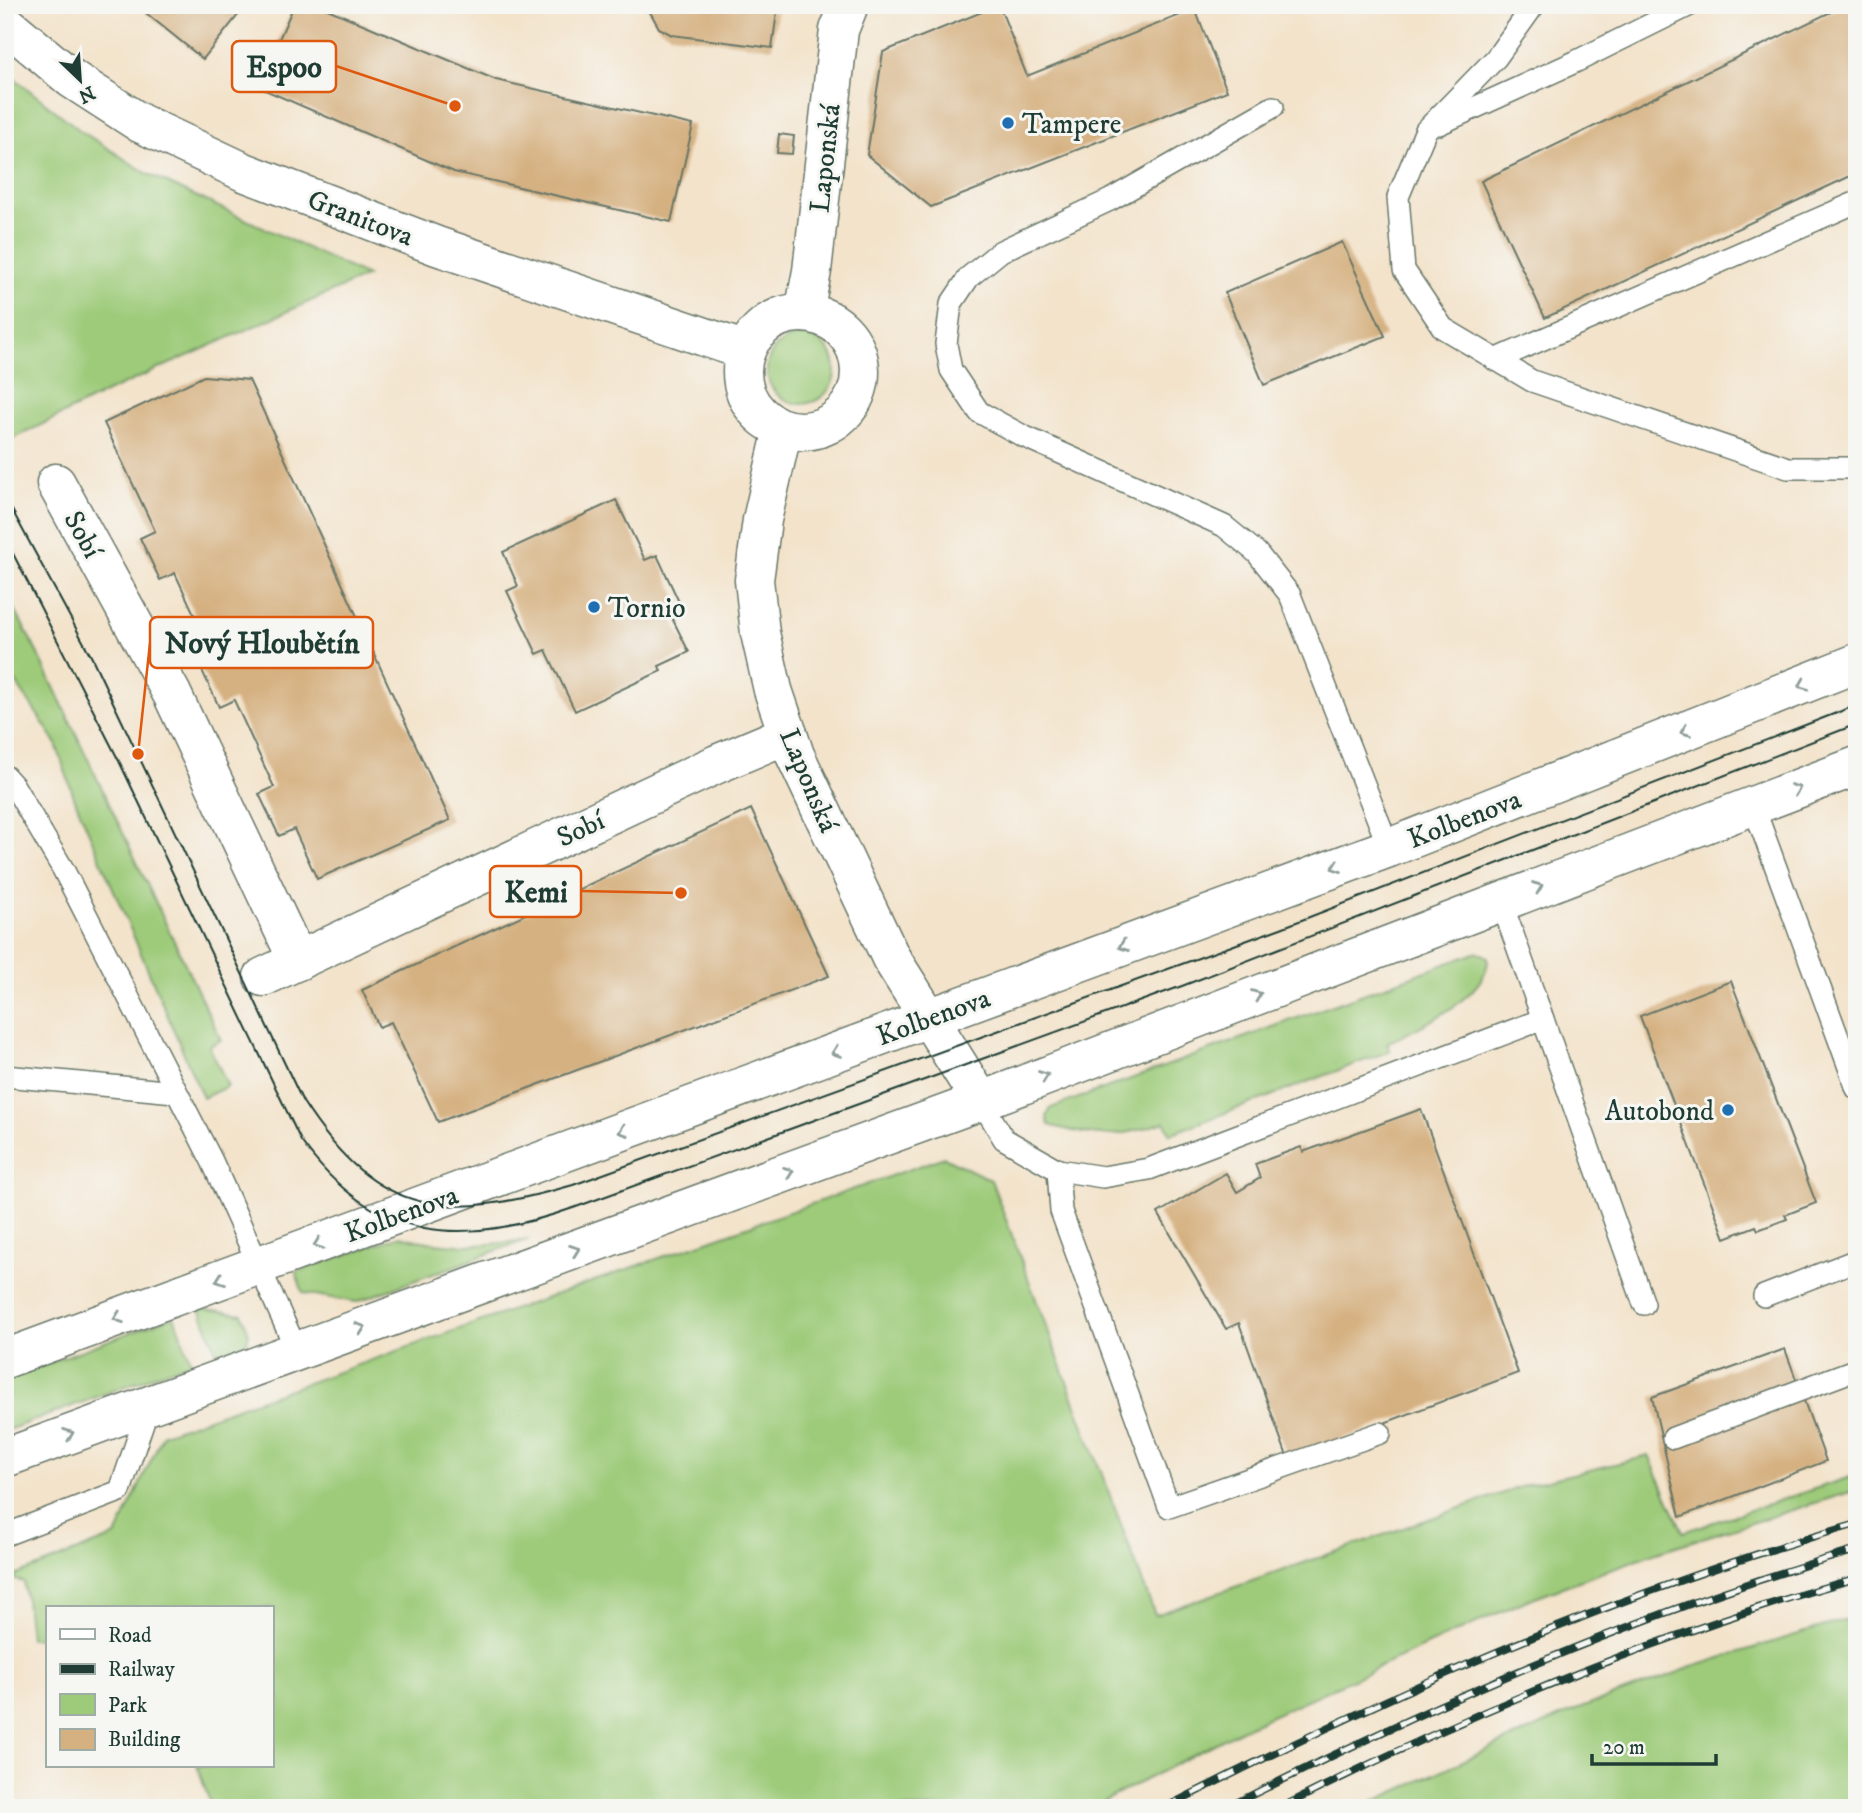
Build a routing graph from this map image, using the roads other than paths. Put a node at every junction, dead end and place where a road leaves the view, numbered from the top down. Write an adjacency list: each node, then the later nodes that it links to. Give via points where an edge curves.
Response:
1 (849, 5): 8 (main road, Laponská, via 839,30)
2 (1534, 5): 6 (lane, via 1496,58)
3 (1690, 5): 6 (lane)
4 (5, 23): 9 (main road, Granitova, via 72,79 140,123 244,172 437,246)
5 (1273, 107): 19 (lane, via 1110,200 1001,251 969,277 951,304 946,344 951,370 979,412 1224,526 1257,553 1290,595)
6 (1426, 130): 10 (lane, via 1398,197 1404,270 1443,328)
7 (1857, 202): 10 (lane)
8 (804, 313): 9 (main road, via 769,322); 11 (main road, via 822,316 850,338 859,355 858,391 836,420 820,428)
9 (746, 351): 11 (main road, via 744,388 753,406)
10 (1495, 360): 12 (lane, via 1532,382 1788,468)
11 (783, 429): 15 (main road, Laponská, via 754,580 760,633)
12 (1857, 468)
13 (56, 483): 21 (main road, Sobí, via 172,694)
14 (1857, 663): 19 (main road, Kolbenova, one-way to 19)
15 (788, 734): 21 (main road, Sobí); 23 (main road, Laponská, via 891,958)
16 (1857, 766): 18 (main road, one-way to 16)
17 (5, 776): 27 (lane, via 63,869)
18 (1753, 805): 20 (main road, one-way to 18); 26 (lane)
19 (1389, 848): 23 (main road, Kolbenova, one-way to 23)
20 (1501, 901): 24 (lane); 28 (main road, one-way to 20)
21 (298, 961): 22 (main road, Sobí)
22 (263, 977)
23 (930, 1018): 28 (main road, Laponská); 31 (main road, Kolbenova, one-way to 31)
24 (1543, 1019): 29 (lane, via 1149,1169 1103,1177); 33 (lane)
25 (5, 1076): 27 (lane)
26 (1857, 1089)
27 (175, 1092): 31 (lane, via 212,1161)
28 (981, 1101): 29 (lane, via 1004,1139); 34 (main road, one-way to 28)
29 (1058, 1170): 38 (lane, via 1061,1211 1169,1507)
30 (1857, 1260): 32 (lane)
31 (258, 1266): 34 (lane); 35 (main road, Kolbenova, one-way to 35)
32 (1764, 1296)
33 (1644, 1304)
34 (297, 1351): 37 (main road)
35 (5, 1359)
36 (1857, 1369): 39 (lane)
37 (149, 1405): 40 (main road, one-way to 37); 41 (lane, via 120,1492)
38 (1380, 1433)
39 (1673, 1438)
40 (5, 1458)
41 (5, 1535)

